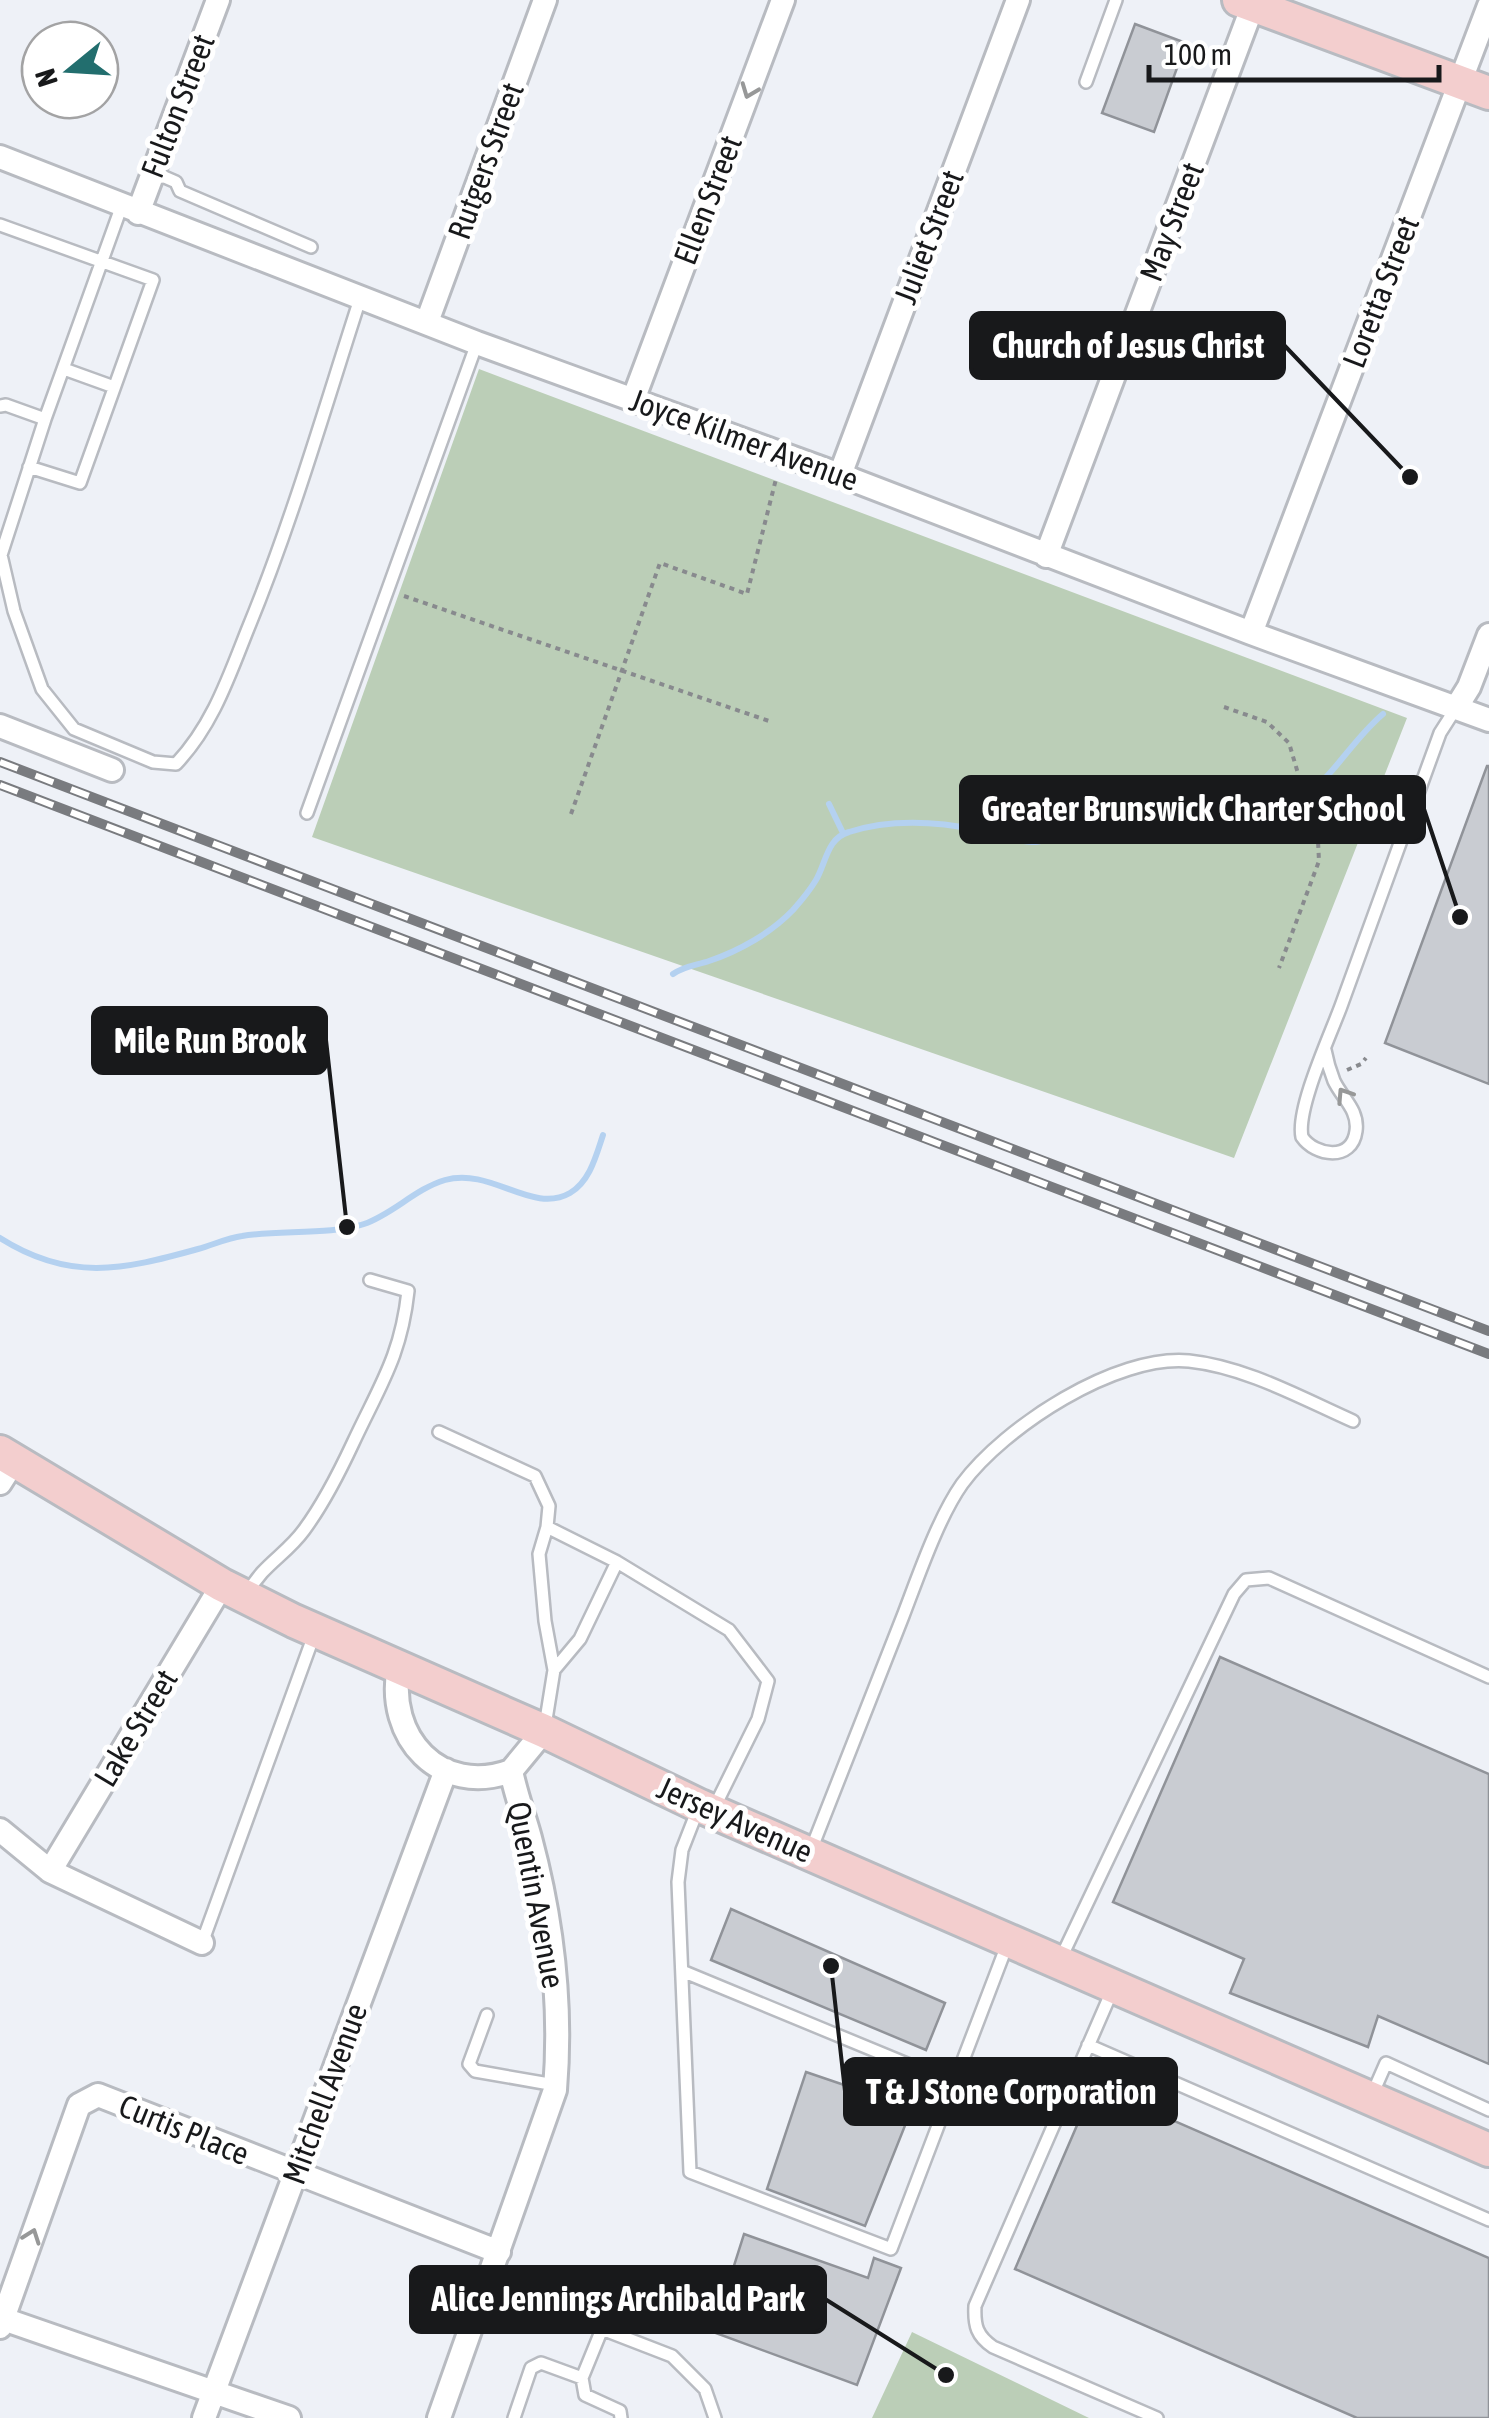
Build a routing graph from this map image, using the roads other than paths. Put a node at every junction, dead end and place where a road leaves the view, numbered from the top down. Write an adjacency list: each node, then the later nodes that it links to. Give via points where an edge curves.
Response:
1 (218, 0): 11 (street, Fulton Street)
2 (545, 0): 17 (street, Rutgers Street)
3 (784, 0): 21 (street, Ellen Street, one-way to 21)
4 (1018, 0): 25 (street, Juliet Street)
5 (1116, 0): 8 (lane)
6 (1249, 2): 9 (street); 27 (street, May Street)
7 (1489, 6): 9 (street, Loretta Street)
8 (1086, 82)
9 (1475, 88): 28 (street, Loretta Street)
10 (0, 157): 12 (street, Joyce Kilmer Avenue)
11 (153, 172): 12 (street, Fulton Street); 14 (lane, via 176,182 180,191)
12 (130, 209): 15 (lane); 16 (street, Joyce Kilmer Avenue)
13 (0, 225): 15 (lane)
14 (311, 247)
15 (102, 263): 19 (lane); 20 (lane, via 153,280)
16 (360, 299): 17 (street, Joyce Kilmer Avenue); 26 (lane, via 253,616 213,715 176,764 153,762 74,729 42,689)
17 (427, 322): 18 (street, Joyce Kilmer Avenue)
18 (476, 342): 21 (street, Joyce Kilmer Avenue); 34 (lane)
19 (64, 369): 20 (lane); 23 (lane)
20 (114, 387): 24 (lane, via 80,483)
21 (634, 400): 25 (street, Joyce Kilmer Avenue)
22 (0, 406): 23 (lane)
23 (45, 419): 24 (lane)
24 (29, 468): 26 (lane)
25 (840, 475): 27 (street, Joyce Kilmer Avenue)
26 (0, 555)
27 (1046, 556): 28 (street, Joyce Kilmer Avenue)
28 (1250, 633): 30 (street, Joyce Kilmer Avenue)
29 (1489, 635): 30 (street)
30 (1456, 708): 31 (street, Joyce Kilmer Avenue); 35 (lane, via 1440,733)
31 (1489, 720)
32 (0, 726): 33 (street)
33 (112, 770)
34 (307, 813)
35 (1324, 1050): 35 (lane, one-way to 35, via 1300,1126 1308,1145 1326,1154 1346,1148 1356,1132 1354,1112)
36 (370, 1280): 42 (lane, via 408,1291 392,1365 319,1509 300,1536)
37 (1353, 1420): 52 (lane, via 1269,1383 1184,1361 1095,1383 1055,1402 1010,1436 960,1486)
38 (438, 1432): 40 (lane, via 535,1476 550,1506)
39 (5, 1466): 42 (street, Jersey Avenue)
40 (548, 1527): 41 (lane); 45 (lane, via 539,1554)
41 (617, 1562): 45 (lane, via 580,1639); 50 (lane, via 729,1630 768,1681 758,1719)
42 (234, 1591): 43 (street, Jersey Avenue); 53 (street, Lake Street)
43 (316, 1630): 44 (street, Jersey Avenue); 55 (lane)
44 (399, 1667): 47 (street, Jersey Avenue); 48 (street, via 396,1698 405,1732 421,1754)
45 (554, 1670): 47 (lane)
46 (1489, 1677): 56 (lane, via 1269,1578 1246,1580)
47 (544, 1731): 49 (street); 50 (street, Jersey Avenue)
48 (446, 1770): 49 (street, via 476,1777); 66 (street, Mitchell Avenue)
49 (512, 1772): 62 (street, Quentin Avenue, via 552,1942)
50 (706, 1808): 52 (street, Jersey Avenue); 57 (lane, via 682,1850)
51 (0, 1830): 53 (street)
52 (810, 1854): 54 (street, Jersey Avenue)
53 (50, 1871): 55 (street)
54 (1009, 1941): 56 (street, Jersey Avenue); 61 (lane)
55 (202, 1943)
56 (1058, 1962): 58 (street, Jersey Avenue)
57 (682, 1971): 61 (lane); 61 (lane, via 690,2172 891,2248)
58 (1114, 1987): 60 (lane); 63 (street, Jersey Avenue)
59 (487, 2015): 62 (lane, via 469,2064 475,2071)
60 (1088, 2045): 67 (lane); 80 (lane, via 974,2306 974,2324 994,2347)
61 (953, 2083)
62 (556, 2085): 68 (street, Quentin Avenue)
63 (1371, 2099): 64 (lane, via 1386,2064); 65 (street, Jersey Avenue)
64 (1489, 2110)
65 (1489, 2150)
66 (295, 2174): 68 (street, Curtis Place); 70 (street, Curtis Place, one-way to 66, via 79,2105 98,2095); 73 (street, Mitchell Avenue)
67 (1489, 2220)
68 (499, 2252): 69 (street, Quentin Avenue)
69 (486, 2290): 71 (lane); 76 (street, Quentin Avenue)
70 (2, 2323): 73 (street)
71 (602, 2329): 72 (lane); 79 (lane, via 672,2356 705,2389)
72 (582, 2378): 77 (lane, via 541,2363 532,2368); 78 (lane, via 585,2394 620,2411)
73 (214, 2392): 74 (street, Mitchell Avenue); 75 (street)
74 (204, 2418)
75 (289, 2418)
76 (439, 2418)
77 (514, 2418)
78 (621, 2418)
79 (715, 2418)
80 (1157, 2418)

